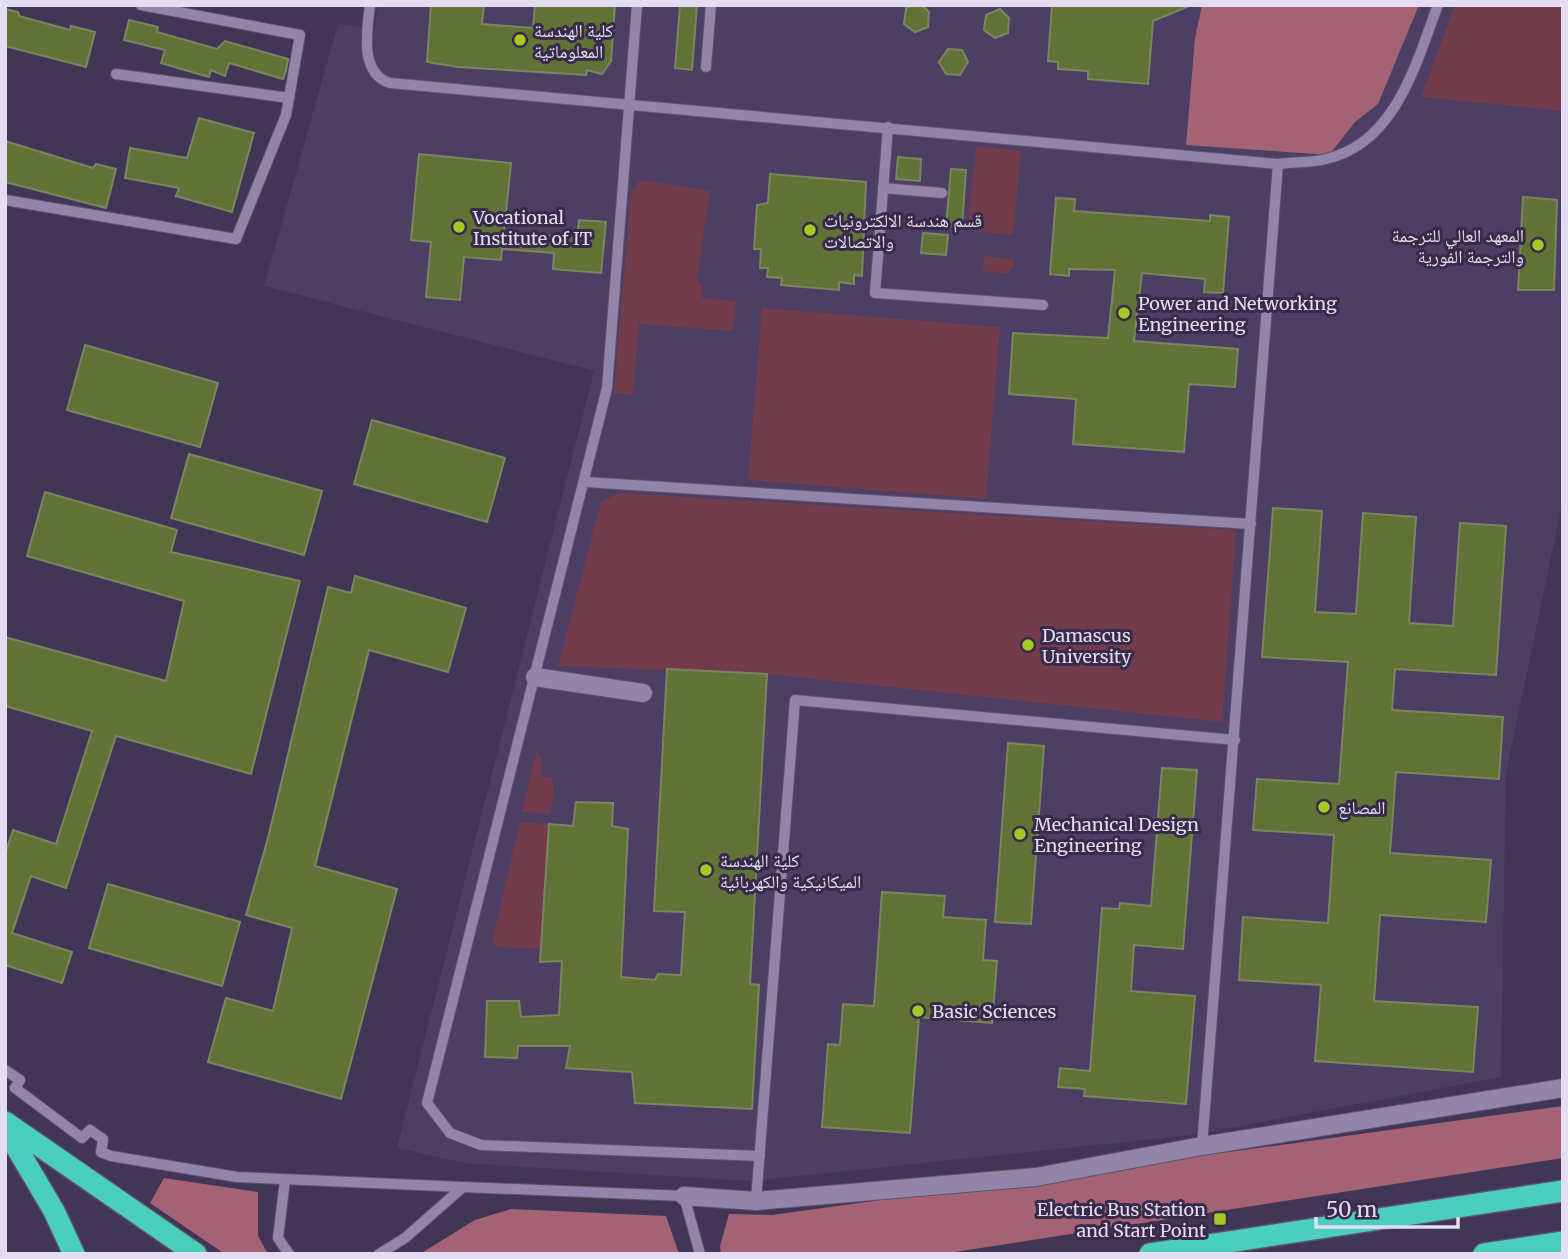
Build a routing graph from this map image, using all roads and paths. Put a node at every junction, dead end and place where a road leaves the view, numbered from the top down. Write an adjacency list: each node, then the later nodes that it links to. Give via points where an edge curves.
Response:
1 (141, 5): 8 (lane, via 300,35)
2 (370, 5): 9 (lane, via 368,61 382,80)
3 (637, 5): 9 (lane)
4 (711, 5): 6 (lane)
5 (1438, 5): 11 (lane, via 1409,82 1387,120 1360,144 1328,159)
6 (706, 67)
7 (116, 74): 8 (lane)
8 (289, 98): 14 (lane, via 236,239)
9 (628, 103): 10 (lane); 16 (lane, via 607,388)
10 (888, 127): 11 (lane); 12 (lane)
11 (1278, 164): 17 (lane)
12 (883, 188): 13 (lane); 15 (lane, via 875,293)
13 (942, 192)
14 (5, 200)
15 (1043, 305)
16 (585, 482): 17 (lane); 18 (lane)
17 (1251, 524): 20 (lane)
18 (536, 677): 19 (street); 26 (lane, via 427,1103 450,1133 481,1146)
19 (643, 693)
20 (1235, 740): 25 (lane); 26 (lane, via 795,700)
21 (5, 1070): 27 (lane, via 20,1080 15,1088 82,1138 90,1130 103,1139 101,1152 111,1156 237,1177)
22 (1563, 1088): 25 (street)
23 (5, 1122): 34 (highway)
24 (5, 1128): 33 (highway)
25 (1202, 1146): 31 (street, via 1036,1177)
26 (760, 1156): 31 (lane)
27 (285, 1180): 28 (lane); 35 (lane, via 278,1238)
28 (463, 1187): 30 (lane); 36 (lane, via 405,1238)
29 (1563, 1191): 38 (highway)
30 (684, 1196): 31 (street); 37 (lane)
31 (756, 1201)
32 (1563, 1242): 39 (highway)
33 (74, 1254)
34 (196, 1254)
35 (289, 1254)
36 (379, 1254)
37 (700, 1254)
38 (1150, 1254)
39 (1484, 1254)

